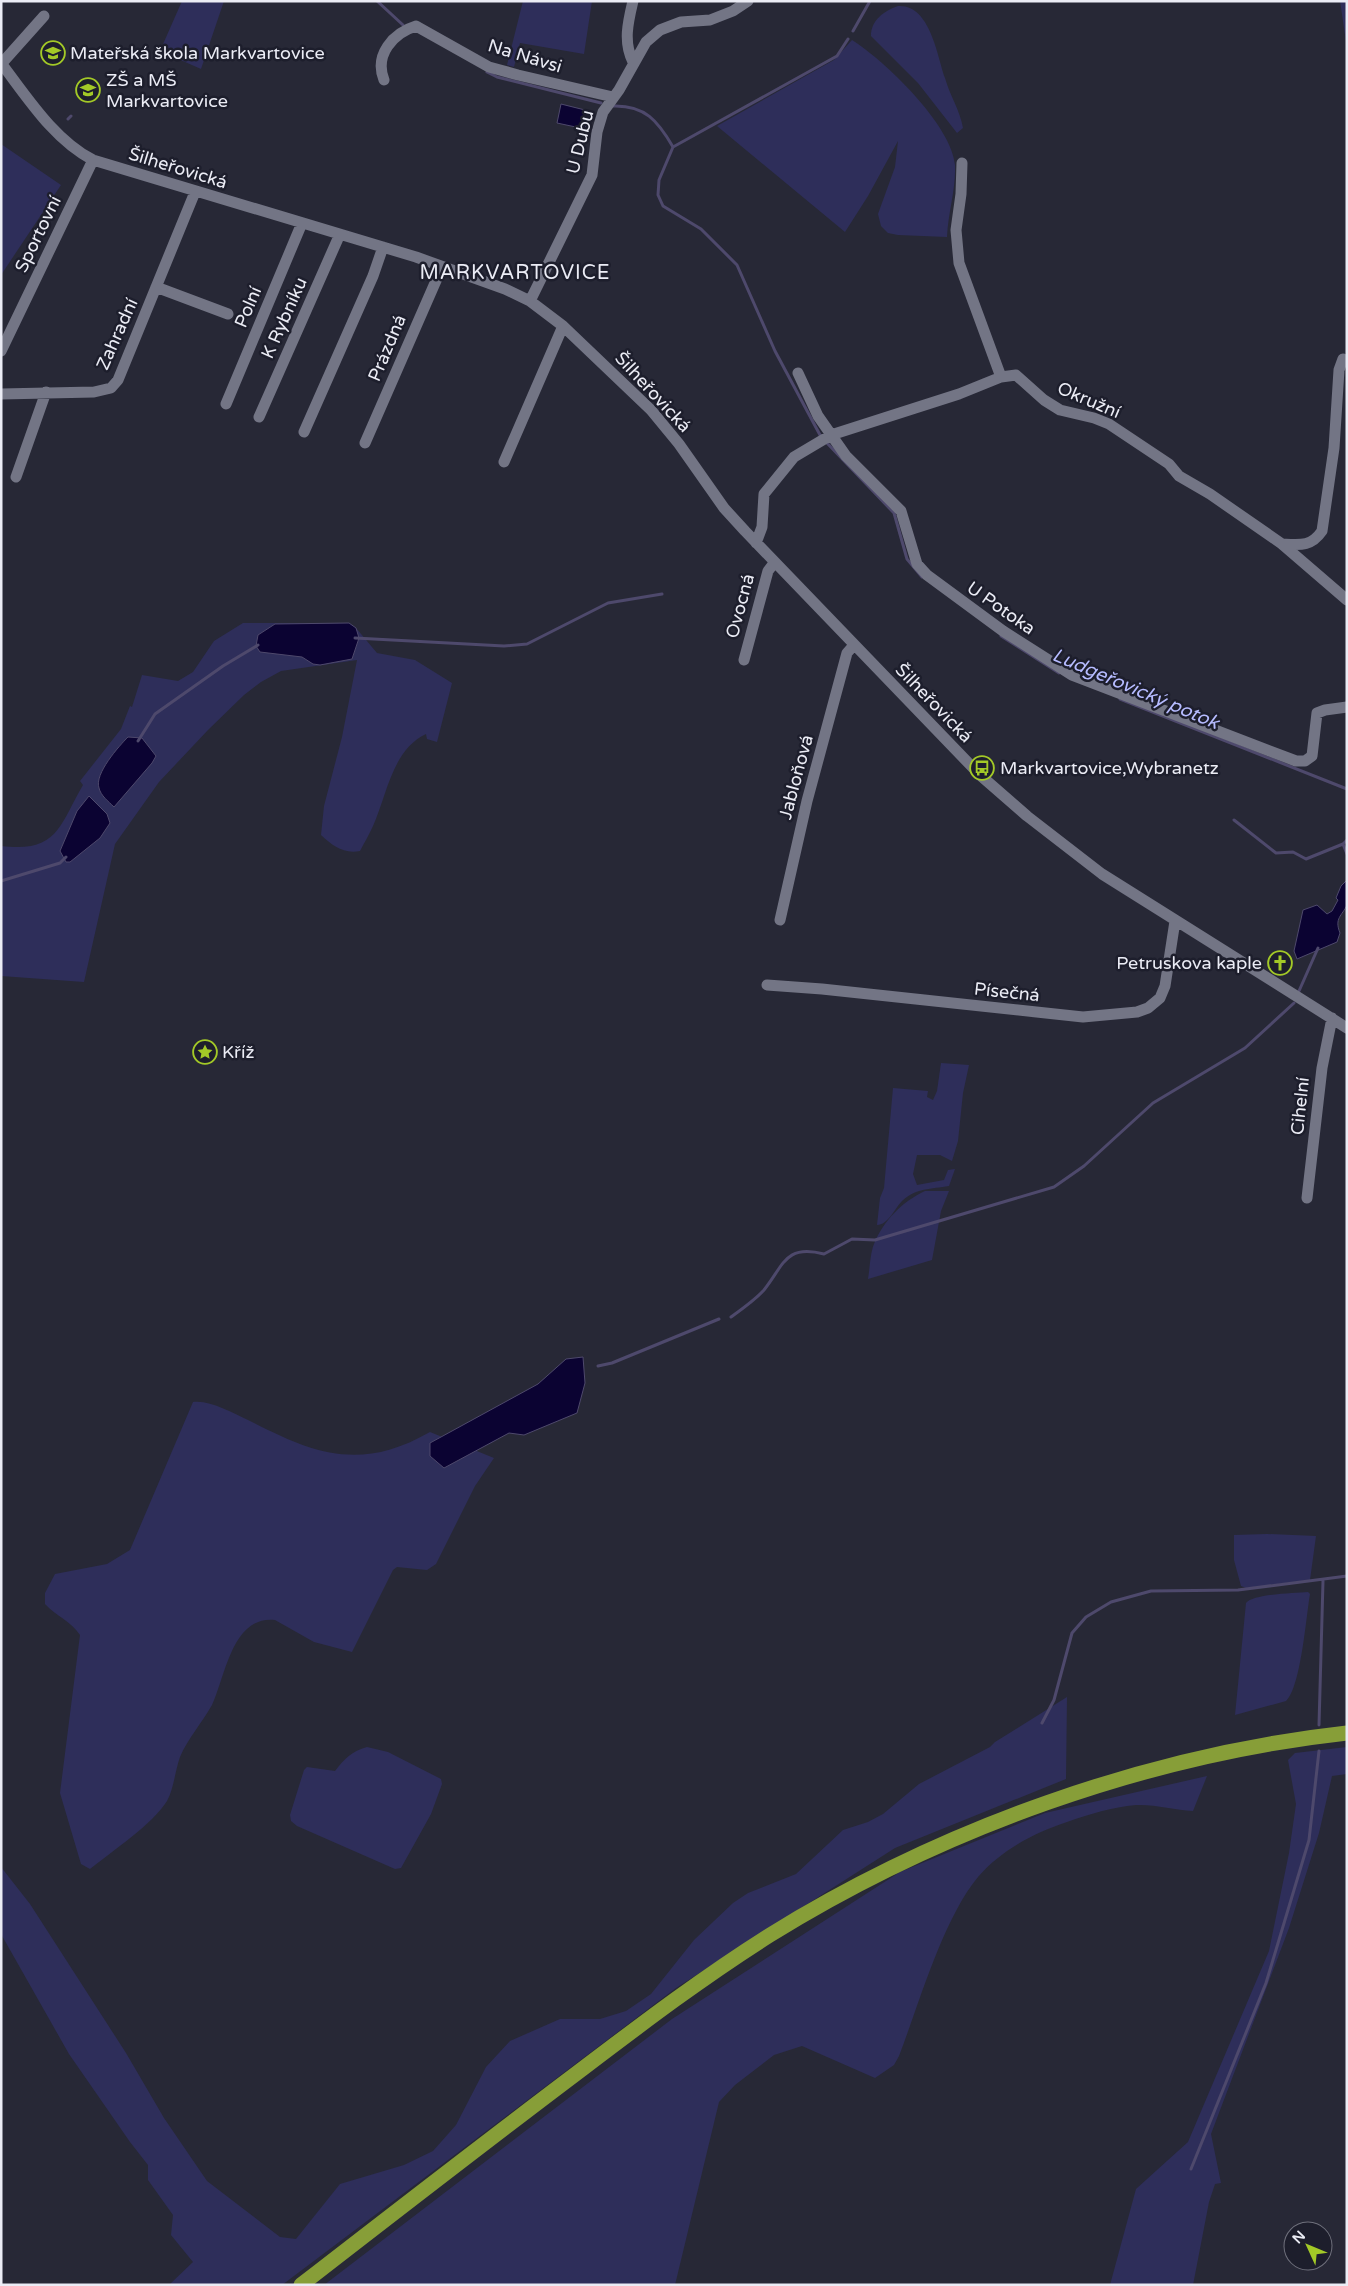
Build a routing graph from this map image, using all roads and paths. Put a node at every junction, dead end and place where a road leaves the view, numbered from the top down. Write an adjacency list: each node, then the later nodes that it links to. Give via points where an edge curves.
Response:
1 (633, 1): 4 (street, via 626,40)
2 (748, 1): 4 (street, U Dubu, via 710,20 681,22 660,30 646,42)
3 (44, 16): 5 (street)
4 (633, 62): 7 (street, U Dubu)
5 (1, 63): 8 (street, Šilheřovická, via 52,128)
6 (384, 80): 7 (street, Na Návsi, via 381,64 388,44 404,29 416,26 489,66 518,76)
7 (613, 97): 16 (street, U Dubu, via 603,112 597,132 592,175)
8 (93, 160): 10 (street, Šilheřovická); 19 (street, Sportovní)
9 (962, 162): 22 (street, via 956,230 959,263)
10 (195, 192): 11 (street, Šilheřovická); 15 (street, Zahradní)
11 (302, 223): 12 (street, Šilheřovická); 25 (street, Polní)
12 (340, 234): 13 (street, Šilheřovická); 26 (street, K Rybníku)
13 (382, 247): 14 (street, Šilheřovická); 27 (street, via 373,276)
14 (442, 267): 16 (street, Šilheřovická); 29 (street, Prázdná)
15 (156, 287): 17 (street); 23 (street, Zahradní, via 118,380 111,388 94,392)
16 (530, 301): 18 (street, Šilheřovická)
17 (228, 314)
18 (563, 326): 30 (street); 32 (street, Šilheřovická, via 656,415 724,508)
19 (1, 351)
20 (1343, 359): 33 (street, via 1339,370 1334,448 1322,531 1304,546)
21 (798, 373): 28 (street, U Potoka, via 818,416)
22 (1001, 376): 28 (street, via 959,394); 33 (street, Okružní, via 1016,375 1060,410 1109,424 1170,464 1179,476)
23 (46, 392): 24 (street, Zahradní); 31 (street)
24 (1, 394)
25 (226, 404)
26 (259, 417)
27 (304, 432)
28 (831, 435): 32 (street, via 794,457 764,494 762,527); 38 (street, U Potoka, via 846,456 901,512 917,564 927,575 1046,660 1080,678 1296,761 1305,761 1312,756 1317,713)
29 (365, 443)
30 (504, 462)
31 (16, 477)
32 (756, 543): 34 (street, Šilheřovická)
33 (1282, 544): 35 (street, Okružní)
34 (774, 563): 36 (street, Šilheřovická); 37 (street, Ovocná, via 768,571)
35 (1347, 600)
36 (854, 645): 39 (street, Jabloňová, via 847,653 809,792); 40 (street, Šilheřovická, via 980,775 1027,816 1102,874)
37 (744, 660)
38 (1347, 707)
39 (780, 920)
40 (1175, 921): 41 (street, Písečná, via 1166,986 1160,998 1148,1008 1132,1013 1083,1017); 42 (street, Šilheřovická)
41 (767, 986)
42 (1332, 1018): 43 (street, Šilheřovická); 44 (street, Cihelní, via 1324,1051)
43 (1347, 1028)
44 (1307, 1198)
45 (1347, 1733): 46 (main road, via 1228,1752 1136,1775 982,1828 863,1883 770,1935 709,1975)
46 (301, 2285)

